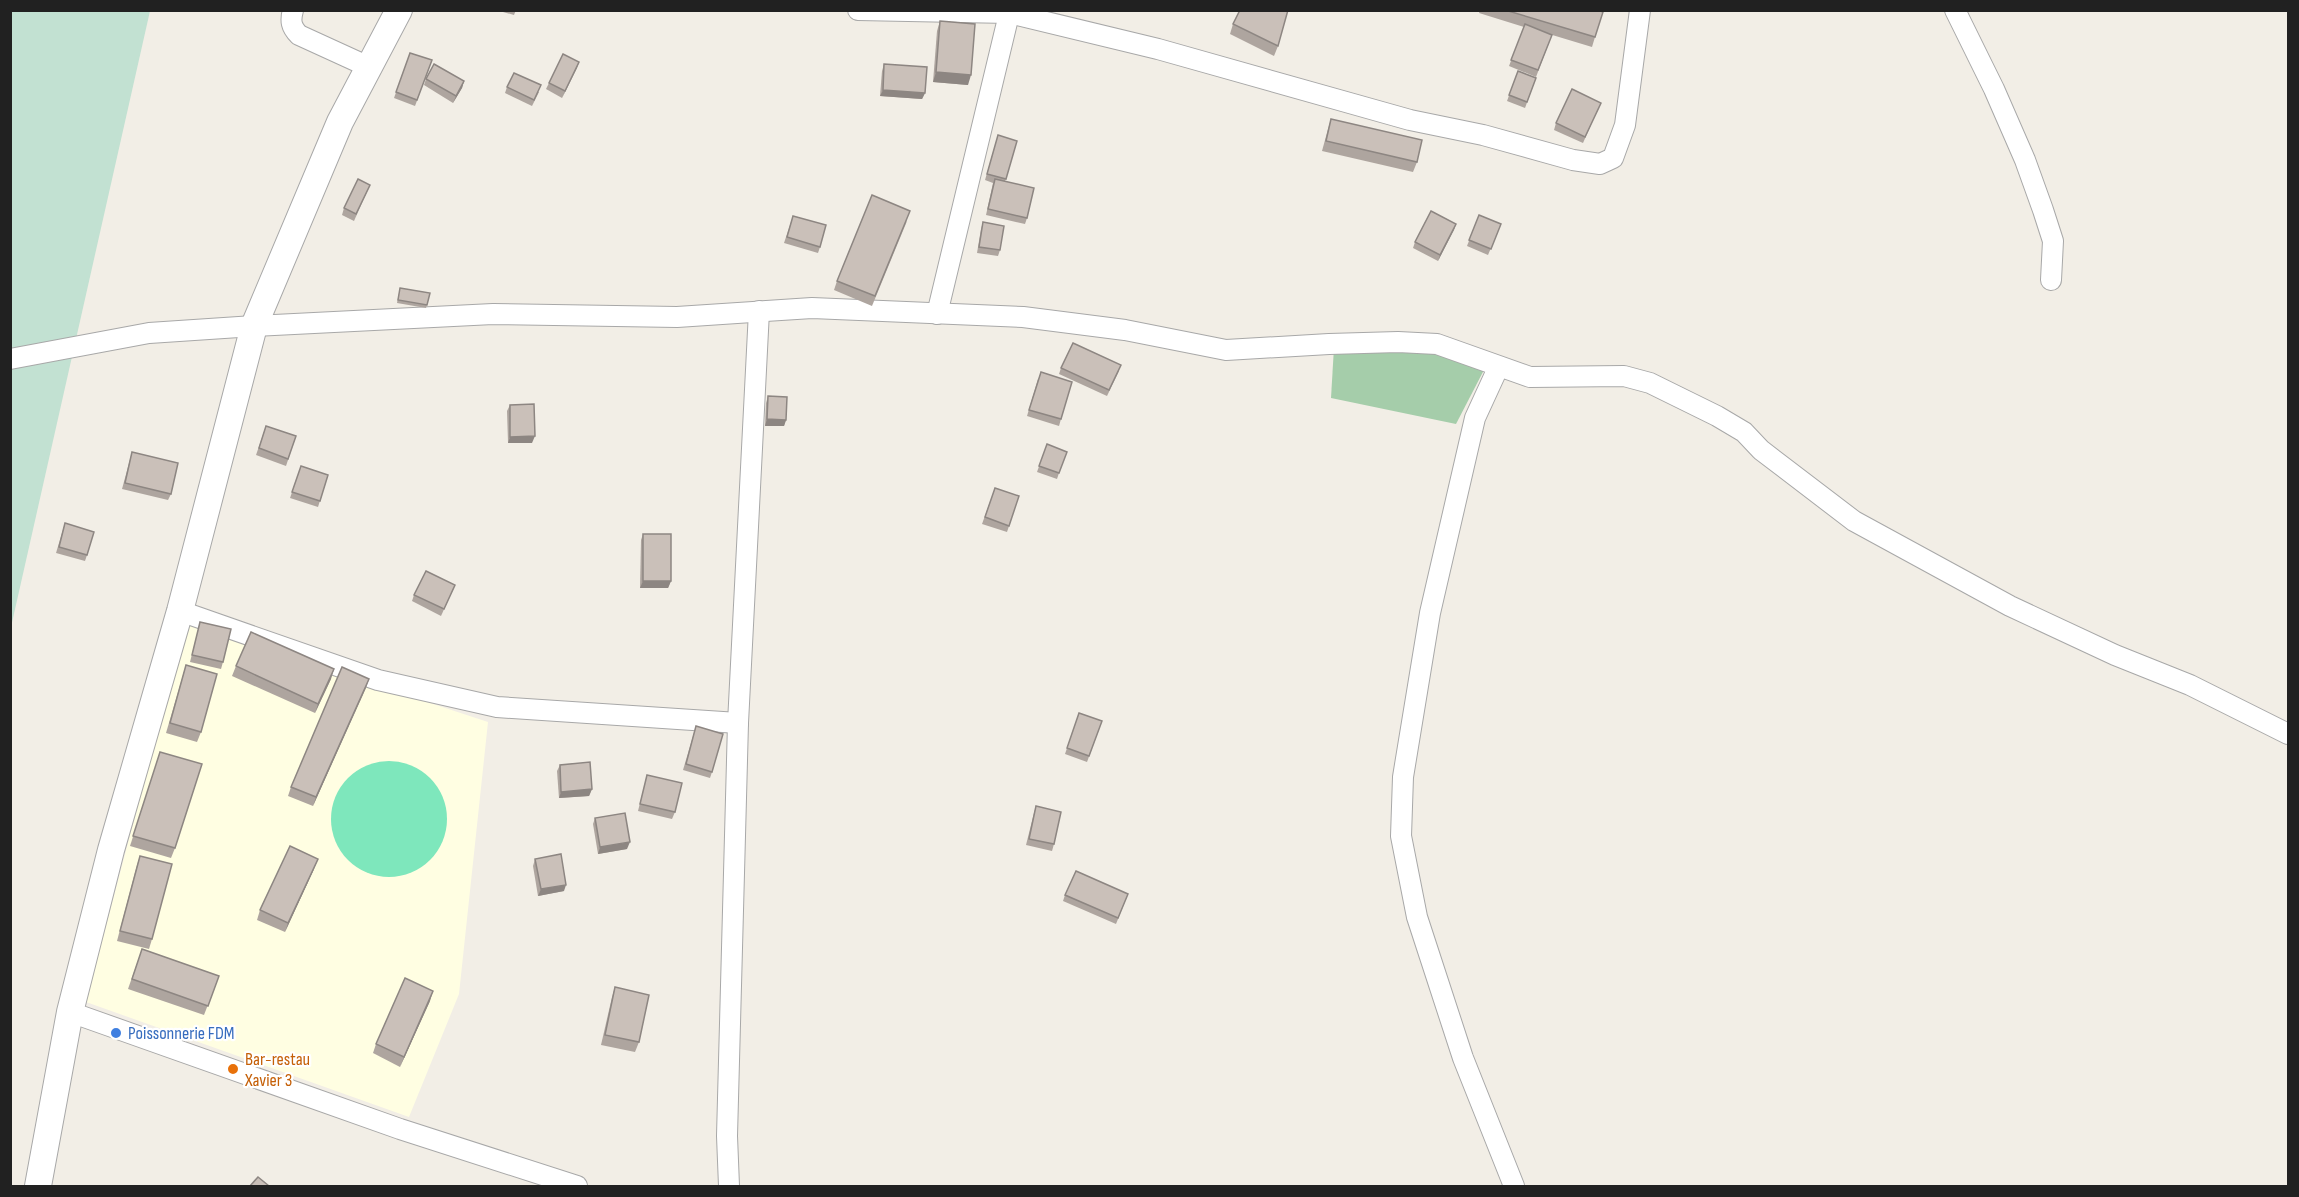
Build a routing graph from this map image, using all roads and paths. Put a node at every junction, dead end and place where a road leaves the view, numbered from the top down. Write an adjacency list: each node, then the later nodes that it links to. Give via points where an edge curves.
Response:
1 (293, 10): 7 (street, via 291,20 299,34)
2 (399, 10): 7 (street)
3 (858, 10): 6 (street)
4 (1640, 10): 6 (street, via 1625,125 1613,158 1600,164 1410,120)
5 (1955, 10): 8 (street, via 2025,160 2053,242)
6 (1010, 12): 10 (street)
7 (369, 67): 11 (street, via 301,209)
8 (2051, 280)
9 (759, 311): 10 (street, via 812,308); 11 (street, via 677,317 493,314); 15 (street)
10 (938, 314): 13 (street, via 1023,317 1226,350 1398,342 1437,344)
11 (254, 326): 12 (street, via 149,333); 14 (street)
12 (10, 359)
13 (1498, 368): 16 (street, via 1530,377 1624,376 1650,383 1744,432 1761,450 1854,521 2010,606); 21 (street, via 1475,418 1430,613 1403,777 1401,836 1418,917 1463,1058)
14 (180, 611): 15 (street, via 378,680 497,707); 17 (street, via 111,850)
15 (738, 723): 20 (street)
16 (2289, 734)
17 (70, 1012): 18 (street); 19 (street, via 400,1129)
18 (38, 1186)
19 (577, 1186)
20 (729, 1186)
21 (1514, 1186)

